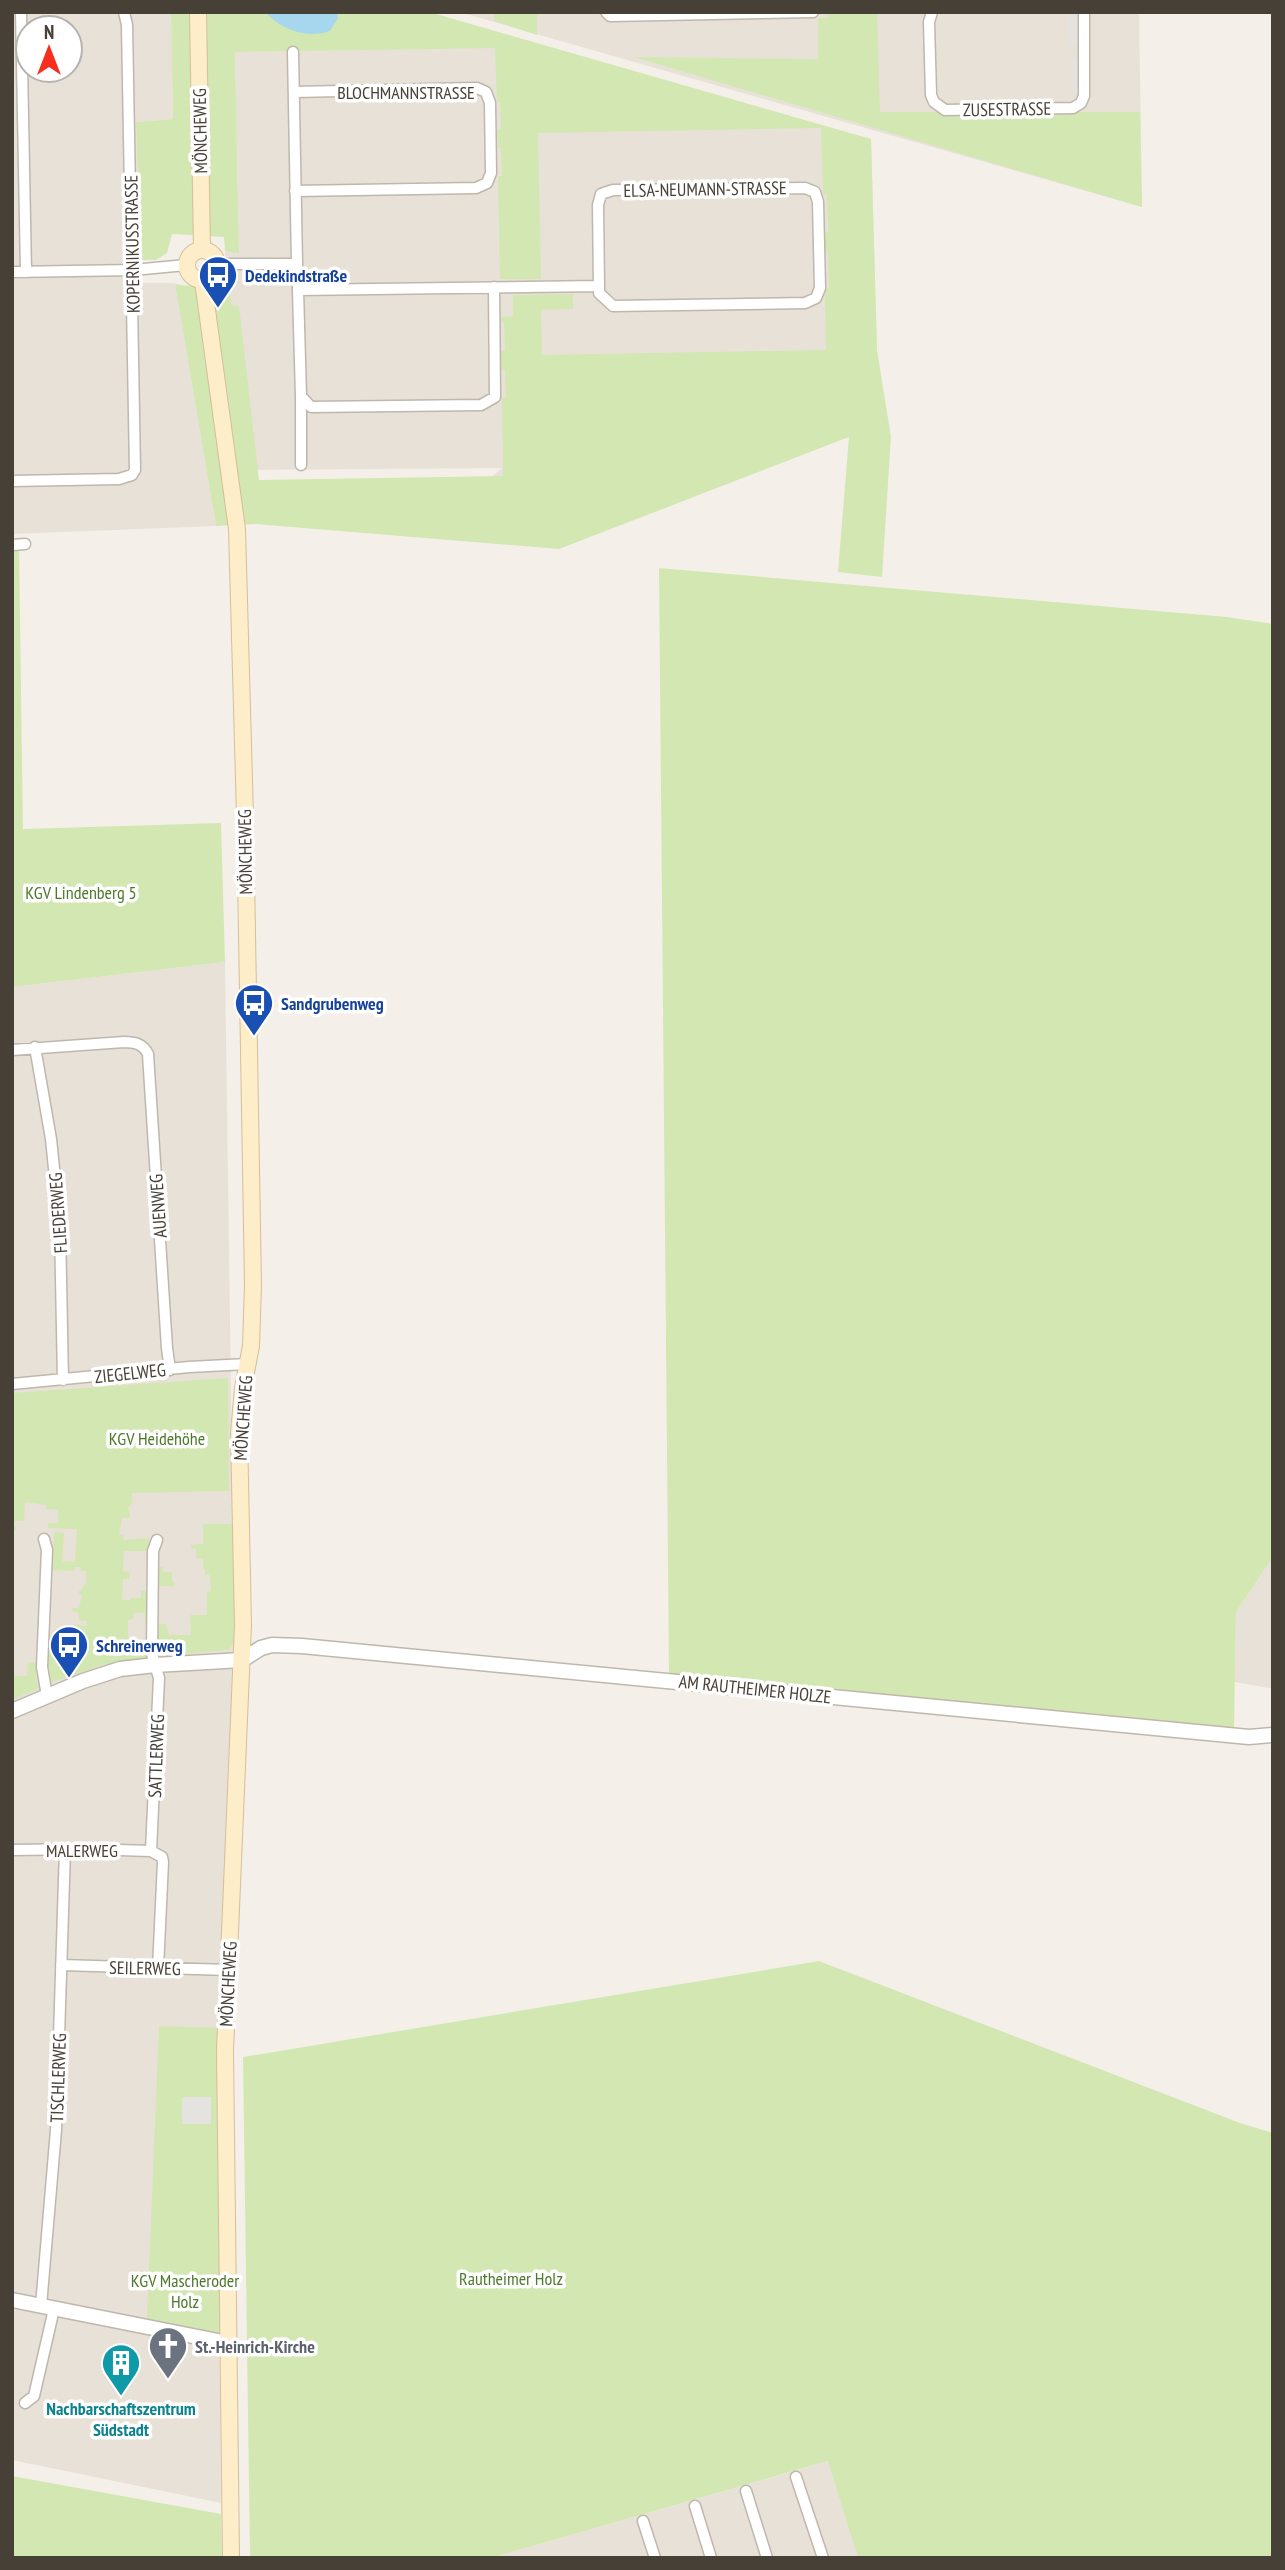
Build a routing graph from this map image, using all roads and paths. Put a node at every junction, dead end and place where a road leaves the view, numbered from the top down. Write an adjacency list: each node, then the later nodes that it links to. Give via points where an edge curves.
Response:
1 (21, 12): 17 (street)
2 (124, 12): 15 (street, KOPERNIKUSSTRASSE)
3 (198, 12): 11 (main road, MÖNCHEWEG)
4 (606, 12): 5 (street, via 610,16)
5 (813, 12)
6 (932, 12): 7 (street, ZUSESTRASSE, via 931,95 934,103 946,110 1073,108 1081,103)
7 (1084, 12)
8 (293, 52): 9 (street)
9 (294, 92): 10 (street); 10 (street, BLOCHMANNSTRASSE, via 477,88 486,92 490,103 492,173 476,188)
10 (295, 191): 13 (street)
11 (202, 249): 12 (main road, via 213,254); 14 (main road, via 191,254)
12 (218, 264): 13 (street); 18 (main road, via 214,275)
13 (297, 264): 21 (street)
14 (186, 265): 15 (street); 18 (main road, via 190,275)
15 (133, 270): 17 (street); 24 (street, KOPERNIKUSSTRASSE, via 136,464 132,475)
16 (12, 272): 17 (street)
17 (26, 272)
18 (203, 281): 29 (main road, MÖNCHEWEG, via 237,529 240,602 253,1285)
19 (599, 286): 19 (street, ELSA-NEUMANN-STRASSE, via 601,194 613,190 805,187 815,192 820,288 816,298 805,303 613,306 599,293); 20 (street)
20 (494, 287): 21 (street); 22 (street, via 495,397 481,405 311,407)
21 (298, 290): 22 (street)
22 (301, 396): 23 (street)
23 (301, 465)
24 (12, 481)
25 (25, 544): 26 (street)
26 (12, 545)
27 (35, 1047): 28 (street); 30 (street, AUENWEG, via 134,1042 148,1055); 31 (street, FLIEDERWEG, via 60,1227)
28 (12, 1050)
29 (247, 1364): 30 (street, ZIEGELWEG); 35 (main road, MÖNCHEWEG, via 239,1432)
30 (170, 1370): 31 (street, ZIEGELWEG)
31 (63, 1380): 32 (street, ZIEGELWEG)
32 (12, 1384)
33 (44, 1539): 37 (street, via 42,1667)
34 (156, 1540): 36 (street, SATTLERWEG)
35 (242, 1660): 36 (street); 39 (street, AM RAUTHEIMER HOLZE, via 261,1648 302,1646 1249,1737); 45 (main road, MÖNCHEWEG)
36 (155, 1665): 37 (street, via 101,1674); 42 (street, SATTLERWEG, via 159,1678)
37 (47, 1696): 38 (street)
38 (12, 1711)
39 (1273, 1735)
40 (65, 1849): 41 (street, MALERWEG); 42 (street, MALERWEG); 43 (street, TISCHLERWEG)
41 (12, 1850)
42 (151, 1851): 44 (street, SATTLERWEG, via 162,1857 163,1863)
43 (61, 1965): 44 (street, SEILERWEG); 47 (street, TISCHLERWEG)
44 (158, 1968): 45 (street, SEILERWEG)
45 (229, 1970): 48 (main road, MÖNCHEWEG, via 225,2076)
46 (12, 2300): 47 (street)
47 (47, 2308): 48 (street); 49 (street, TISCHLERWEG, via 34,2396)
48 (228, 2343): 54 (main road, MÖNCHEWEG)
49 (25, 2403)
50 (796, 2477): 58 (street)
51 (746, 2491): 57 (street)
52 (695, 2506): 56 (street)
53 (643, 2521): 55 (street)
54 (231, 2558)
55 (655, 2558)
56 (711, 2558)
57 (767, 2558)
58 (824, 2558)

